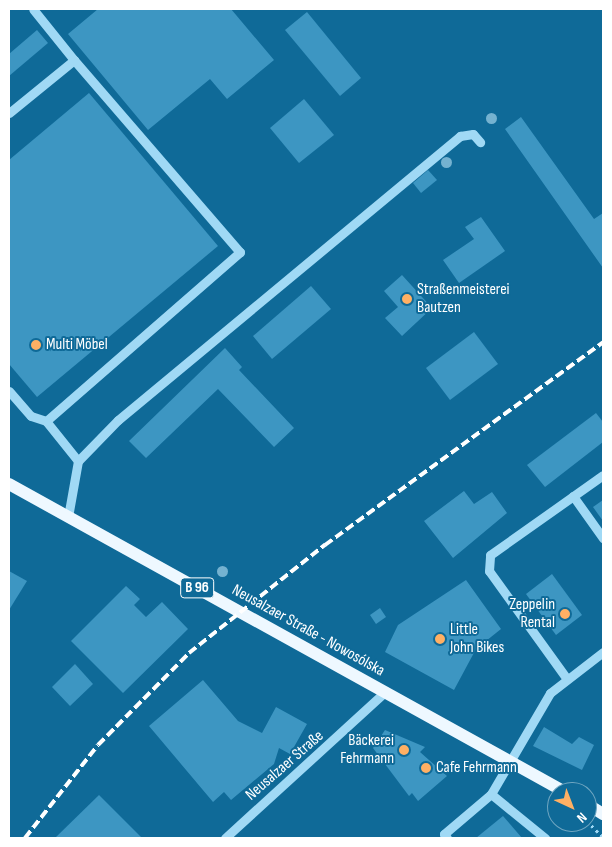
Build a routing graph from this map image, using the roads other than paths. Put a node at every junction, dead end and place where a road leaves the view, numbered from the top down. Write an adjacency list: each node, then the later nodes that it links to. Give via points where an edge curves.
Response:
1 (33, 9): 2 (street)
2 (74, 60): 3 (street); 6 (street, via 240,252)
3 (9, 113)
4 (480, 142): 7 (street, via 473,134 460,136 118,420)
5 (9, 391): 6 (street, via 31,416)
6 (46, 421): 7 (street)
7 (78, 461): 11 (street)
8 (603, 475): 10 (street)
9 (9, 484): 11 (main road, Neusalzaer Straße - Nowosólska / B 96)
10 (573, 496): 12 (street); 14 (street, via 490,555 489,571)
11 (68, 517): 15 (main road, Neusalzaer Straße - Nowosólska / B 96)
12 (603, 538)
13 (603, 652): 14 (street)
14 (567, 679): 16 (street, via 538,708)
15 (385, 692): 16 (main road, Neusalzaer Straße - Nowosólska / B 96); 19 (street, Neusalzaer Straße)
16 (510, 761): 17 (main road, Neusalzaer Straße - Nowosólska / B 96); 18 (street)
17 (547, 782)
18 (491, 794): 20 (street, via 444,834); 21 (street)
19 (225, 838)
20 (447, 838)
21 (544, 838)

